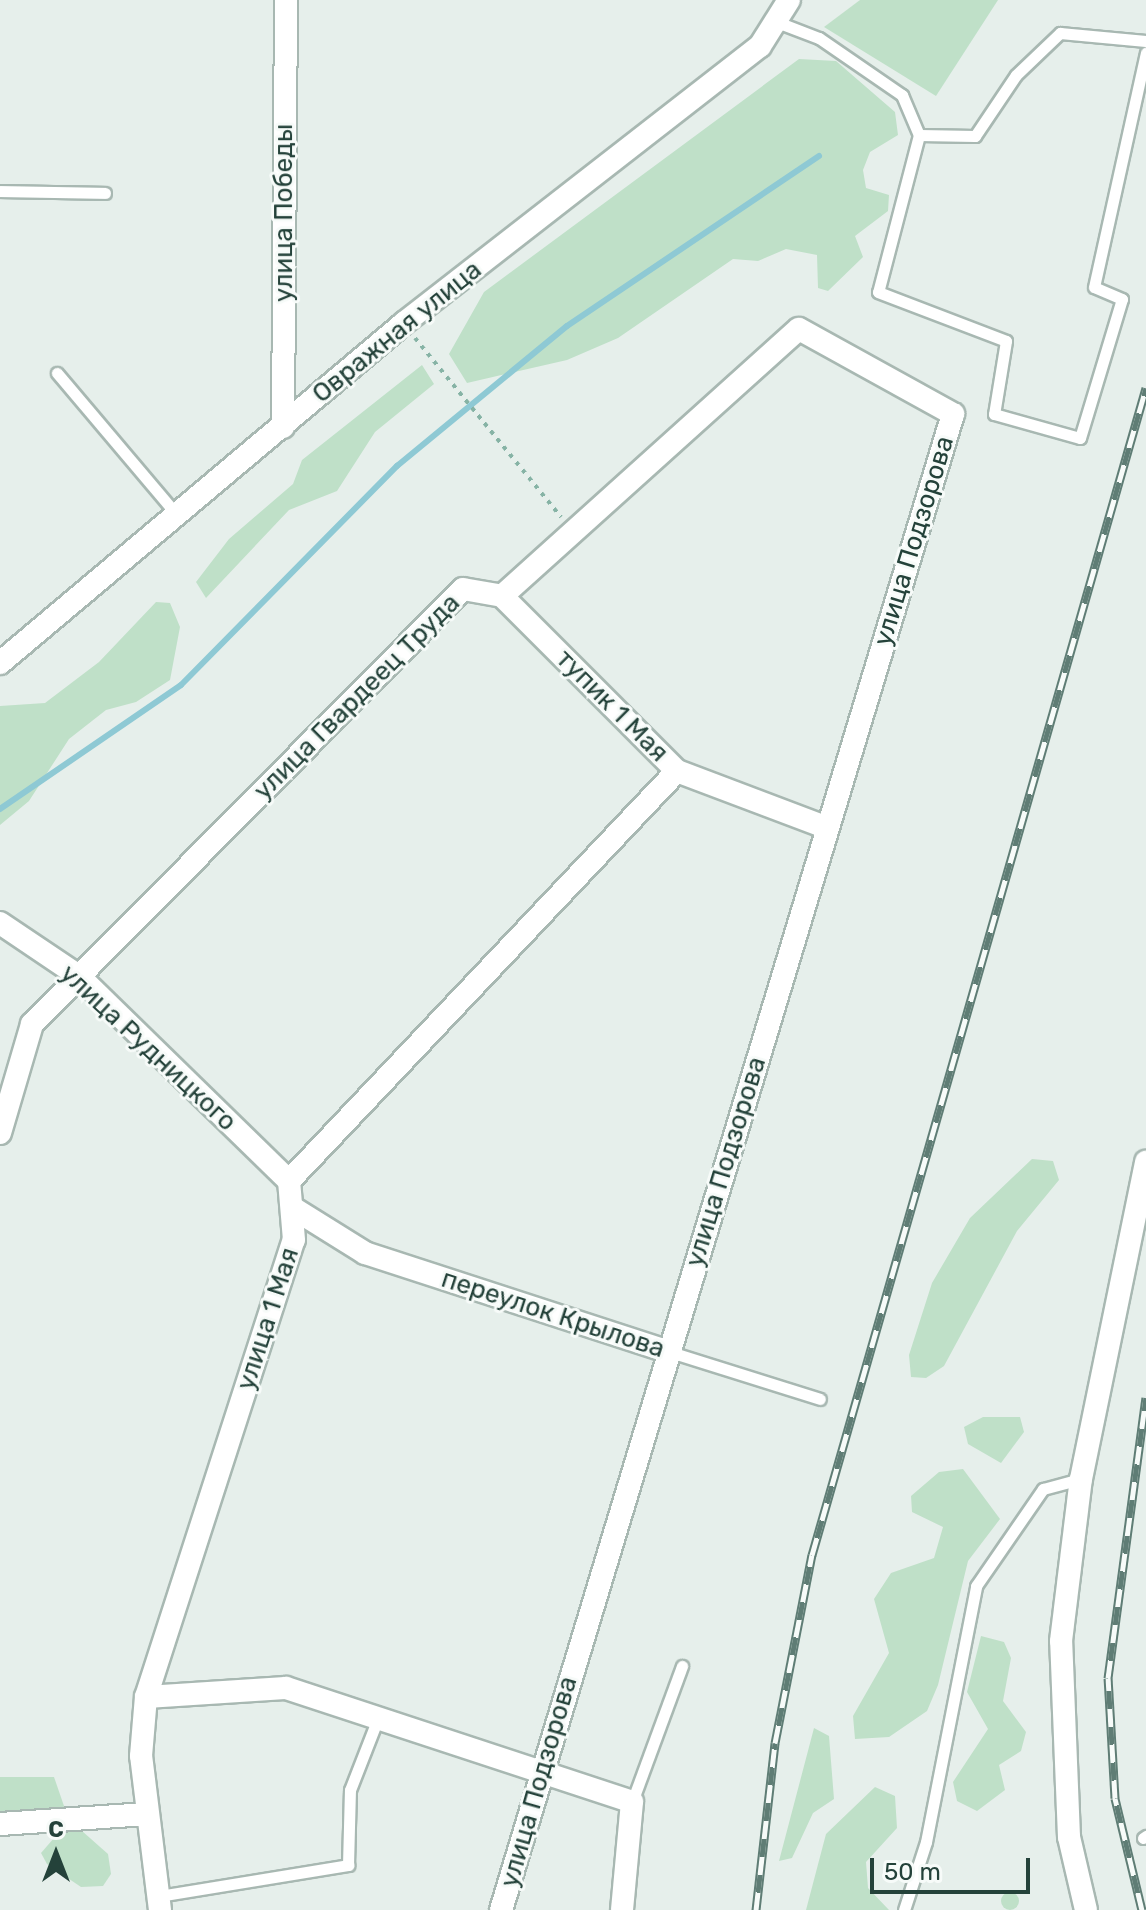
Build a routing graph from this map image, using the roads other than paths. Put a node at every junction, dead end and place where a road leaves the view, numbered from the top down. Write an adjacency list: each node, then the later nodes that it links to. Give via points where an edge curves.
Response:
1 (286, 0): 11 (street, улица Победы)
2 (789, 0): 3 (street, Овражная улица)
3 (777, 22): 6 (lane, via 819,38 902,95); 11 (street, Овражная улица, via 760,46 404,323)
4 (1146, 41): 6 (lane, via 1060,33 1016,75 975,136)
5 (1146, 53): 6 (lane, via 1094,287 1122,299 1080,438 994,414 1006,341 878,292)
6 (919, 135)
7 (0, 191): 8 (lane)
8 (105, 193)
9 (57, 373): 12 (lane)
10 (953, 414): 13 (street, улица Гвардеец Труда, via 799,329); 16 (street, улица Подзорова)
11 (283, 427): 12 (street, Овражная улица)
12 (179, 516): 14 (street, Овражная улица)
13 (502, 596): 15 (street, тупик 1 Мая); 18 (street, улица Гвардеец Труда, via 463,589)
14 (0, 663)
15 (677, 771): 16 (street, тупик 1 Мая); 21 (street)
16 (825, 827): 23 (street, улица Подзорова)
17 (0, 923): 18 (street, улица Рудницкого)
18 (80, 977): 19 (street, улица Гвардеец Труда, via 32,1024); 21 (street, улица Рудницкого)
19 (0, 1133)
20 (1146, 1162): 25 (street)
21 (289, 1181): 22 (street, улица 1 Мая)
22 (296, 1210): 23 (street, переулок Крылова, via 365,1253); 27 (street, улица 1 Мая, via 294,1240)
23 (670, 1352): 24 (lane, переулок Крылова); 29 (street, улица Подзорова)
24 (820, 1399)
25 (1081, 1479): 36 (lane, via 1043,1489 976,1586 926,1842); 37 (street, via 1061,1641 1060,1730 1069,1837)
26 (682, 1666): 30 (lane)
27 (146, 1697): 28 (street, via 286,1688); 31 (street, улица 1 Мая)
28 (378, 1717): 29 (street); 33 (lane, via 350,1790 348,1865)
29 (541, 1768): 30 (street); 34 (street, улица Подзорова)
30 (632, 1802): 35 (street)
31 (147, 1814): 32 (street); 33 (street, улица 1 Мая)
32 (0, 1824)
33 (160, 1903)
34 (501, 1910)
35 (622, 1910)
36 (904, 1910)
37 (1086, 1910)

